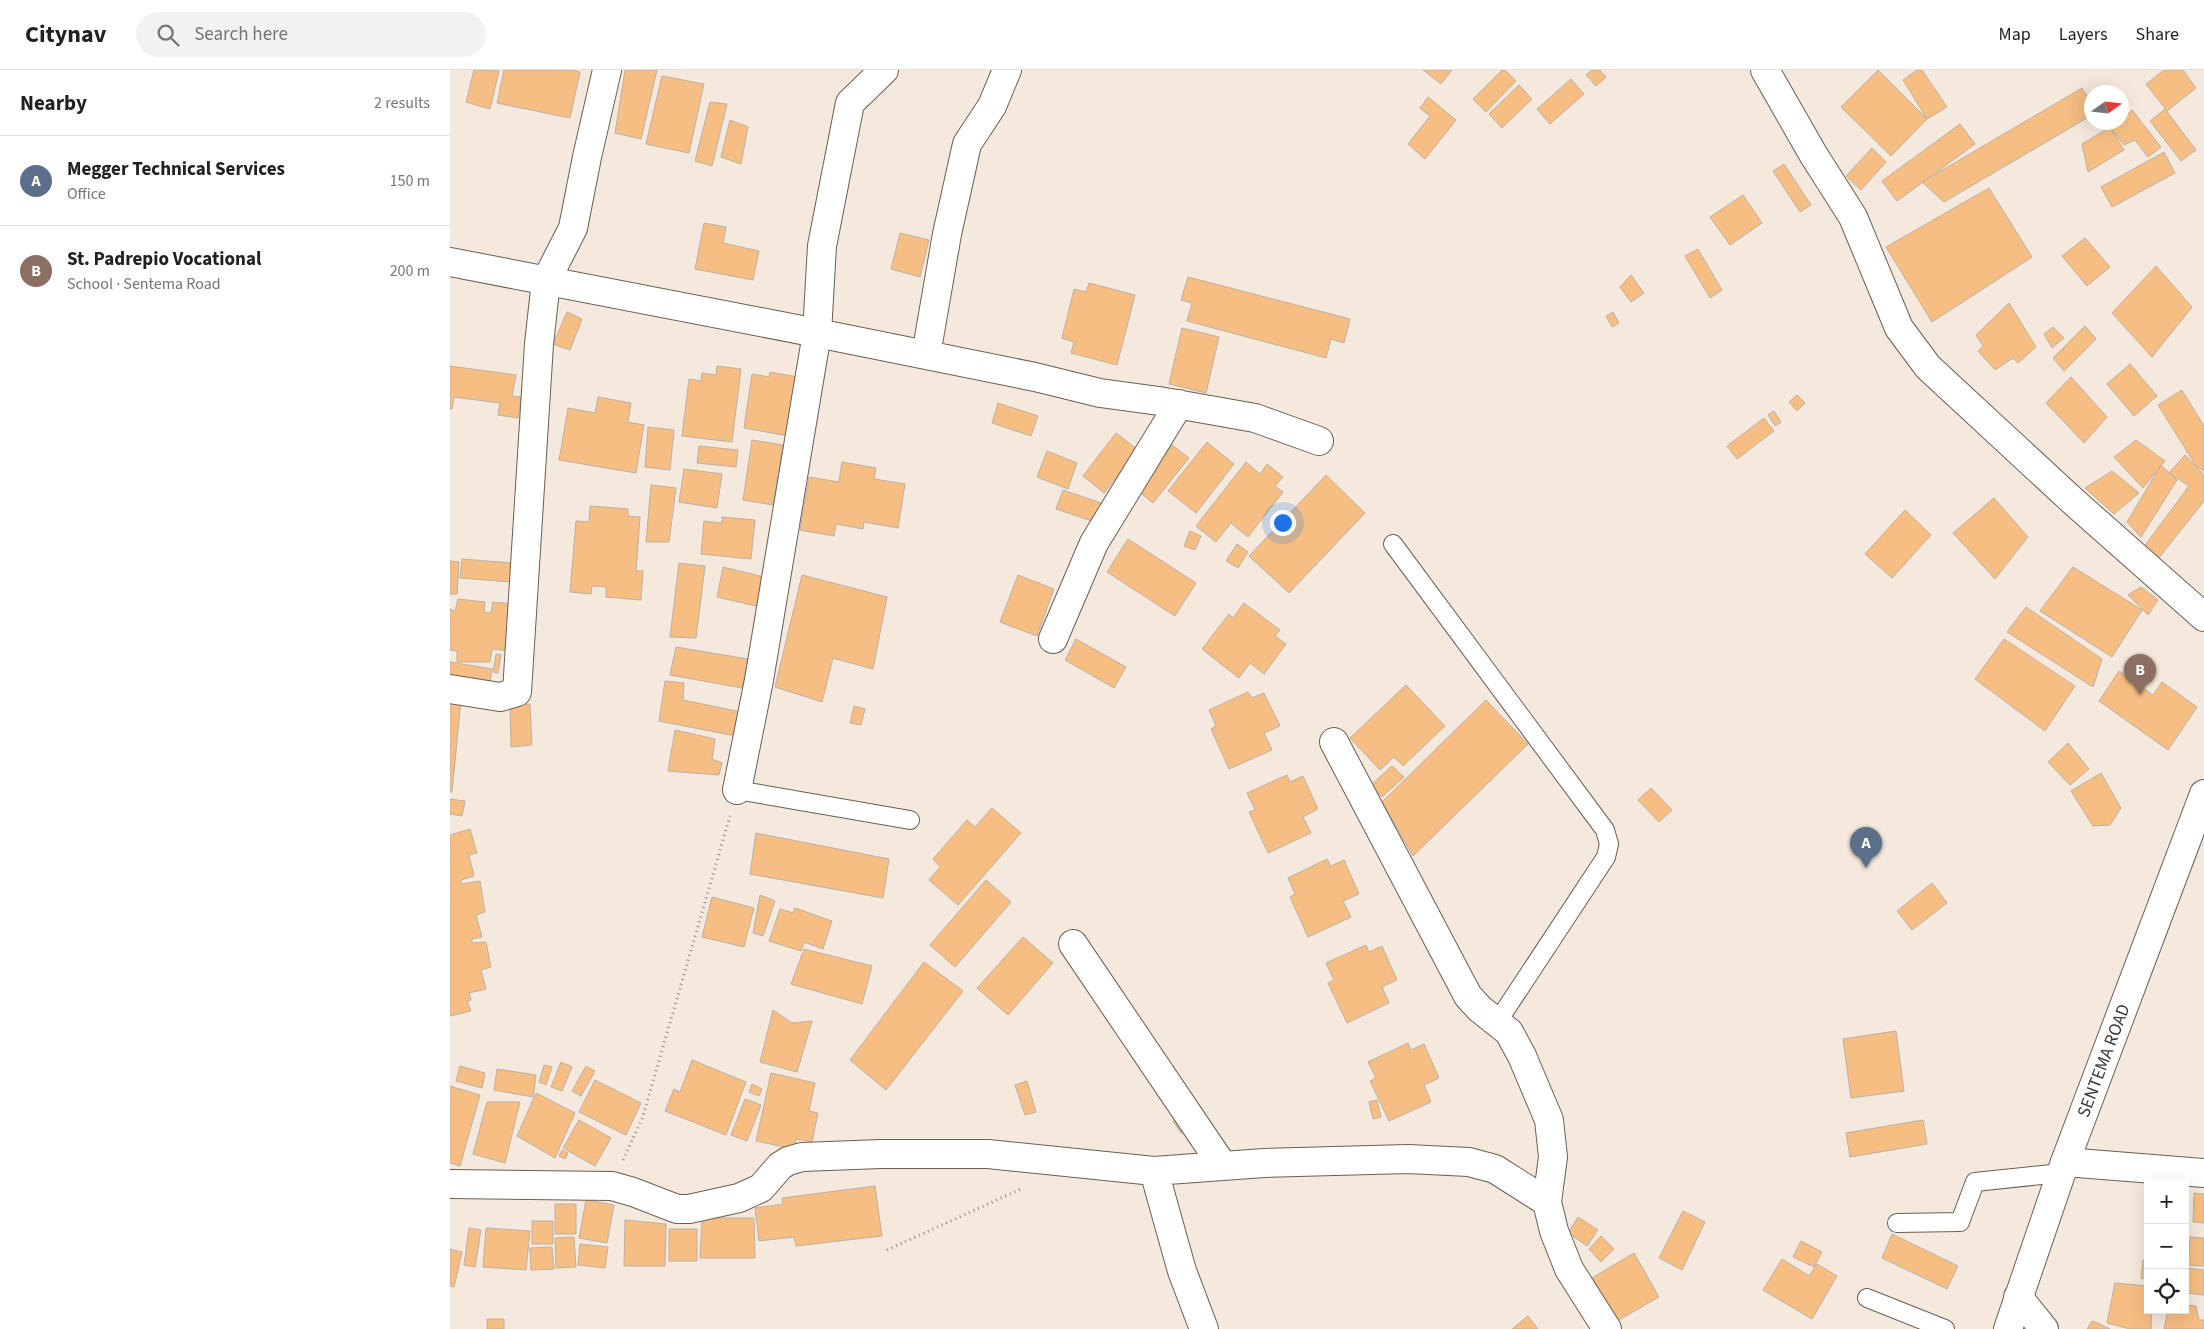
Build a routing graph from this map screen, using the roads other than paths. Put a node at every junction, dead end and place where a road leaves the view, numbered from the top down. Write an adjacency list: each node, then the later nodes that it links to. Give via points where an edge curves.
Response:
1 (607, 70): 6 (street, via 573,228)
2 (884, 70): 7 (street, via 850,104 822,246)
3 (1007, 70): 8 (street, via 992,106 967,144)
4 (1766, 70): 12 (street, via 1813,154 1854,217 1899,328 1912,348 1928,367 2068,496)
5 (450, 262): 6 (street)
6 (546, 281): 7 (street); 14 (street, via 539,344 517,692 500,697)
7 (817, 333): 8 (street); 16 (street, via 759,680)
8 (926, 355): 9 (street, via 1100,394)
9 (1179, 404): 10 (street, via 1255,418); 13 (street, via 1094,543)
10 (1319, 441)
11 (1393, 544): 20 (lane, via 1605,830 1609,844 1606,857)
12 (2204, 617)
13 (1053, 639)
14 (450, 689)
15 (1334, 742): 20 (street, via 1468,996)
16 (737, 790): 18 (lane)
17 (2204, 794): 22 (street, SENTEMA ROAD)
18 (910, 820)
19 (1073, 944): 21 (street)
20 (1498, 1021): 26 (street, via 1509,1032 1522,1056 1548,1120 1553,1157)
21 (1223, 1166): 23 (street); 26 (street, via 1408,1159 1468,1162 1495,1169)
22 (2063, 1167): 24 (street); 27 (lane, via 1975,1182 1960,1222); 28 (street, SENTEMA ROAD)
23 (1154, 1171): 25 (street, via 988,1154 802,1158 780,1166 761,1188 739,1198 689,1209 677,1209 612,1186); 30 (street, via 1182,1271)
24 (2204, 1173)
25 (450, 1184)
26 (1547, 1202): 31 (street, via 1554,1231 1570,1269)
27 (1897, 1223)
28 (2018, 1297): 33 (street, SENTEMA ROAD); 34 (street)
29 (1867, 1298): 32 (lane)
30 (1204, 1329)
31 (1607, 1329)
32 (1945, 1329)
33 (2008, 1329)
34 (2044, 1329)

